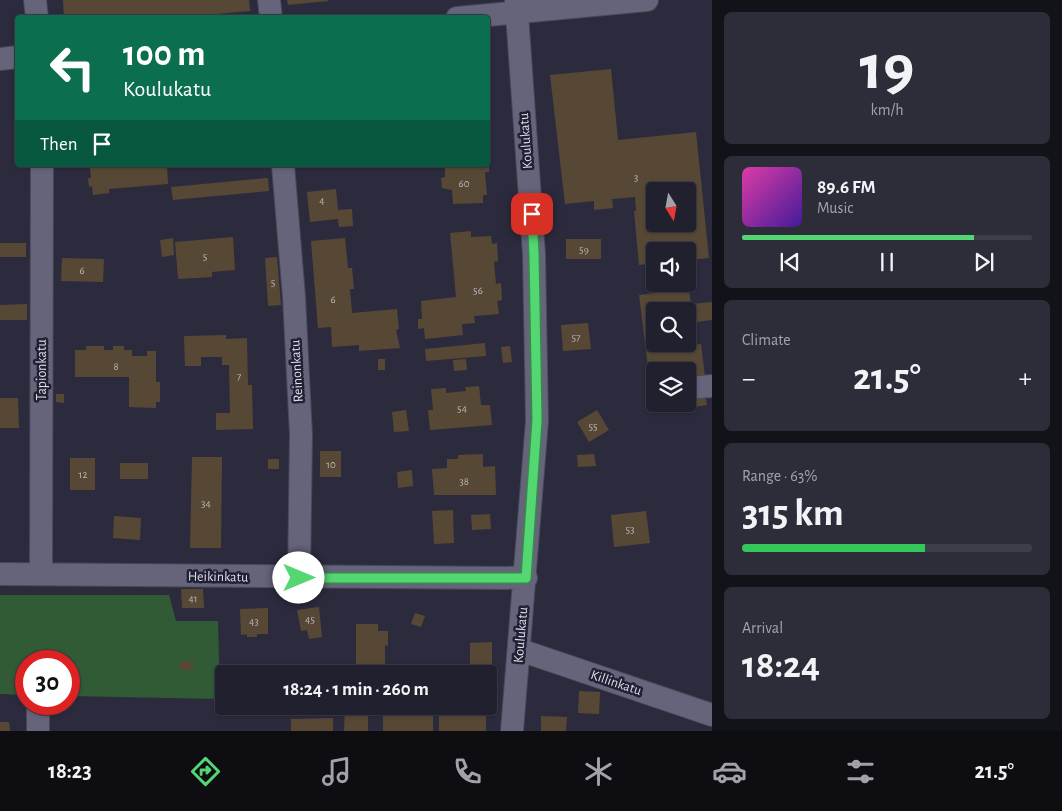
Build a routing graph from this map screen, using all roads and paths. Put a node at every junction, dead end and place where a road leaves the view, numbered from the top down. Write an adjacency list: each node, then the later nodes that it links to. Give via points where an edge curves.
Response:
1 (35, 0): 5 (street)
2 (269, 0): 6 (street)
3 (647, 0): 4 (street)
4 (517, 6): 7 (street); 17 (street, Koulukatu, via 535,273 537,420)
5 (37, 15)
6 (270, 15)
7 (472, 15)
8 (15, 57): 9 (street)
9 (0, 59)
10 (42, 167): 15 (street, Tapionkatu)
11 (283, 167): 16 (street, Reinonkatu, via 301,435)
12 (712, 386): 13 (street)
13 (696, 387)
14 (0, 574): 15 (street, Heikinkatu)
15 (41, 574): 16 (street, Heikinkatu)
16 (299, 578): 17 (street, Heikinkatu)
17 (526, 578): 18 (street, Koulukatu)
18 (520, 650): 20 (street, Killinkatu); 22 (street, Koulukatu)
19 (38, 715): 21 (street)
20 (712, 715)
21 (38, 731)
22 (512, 731)

